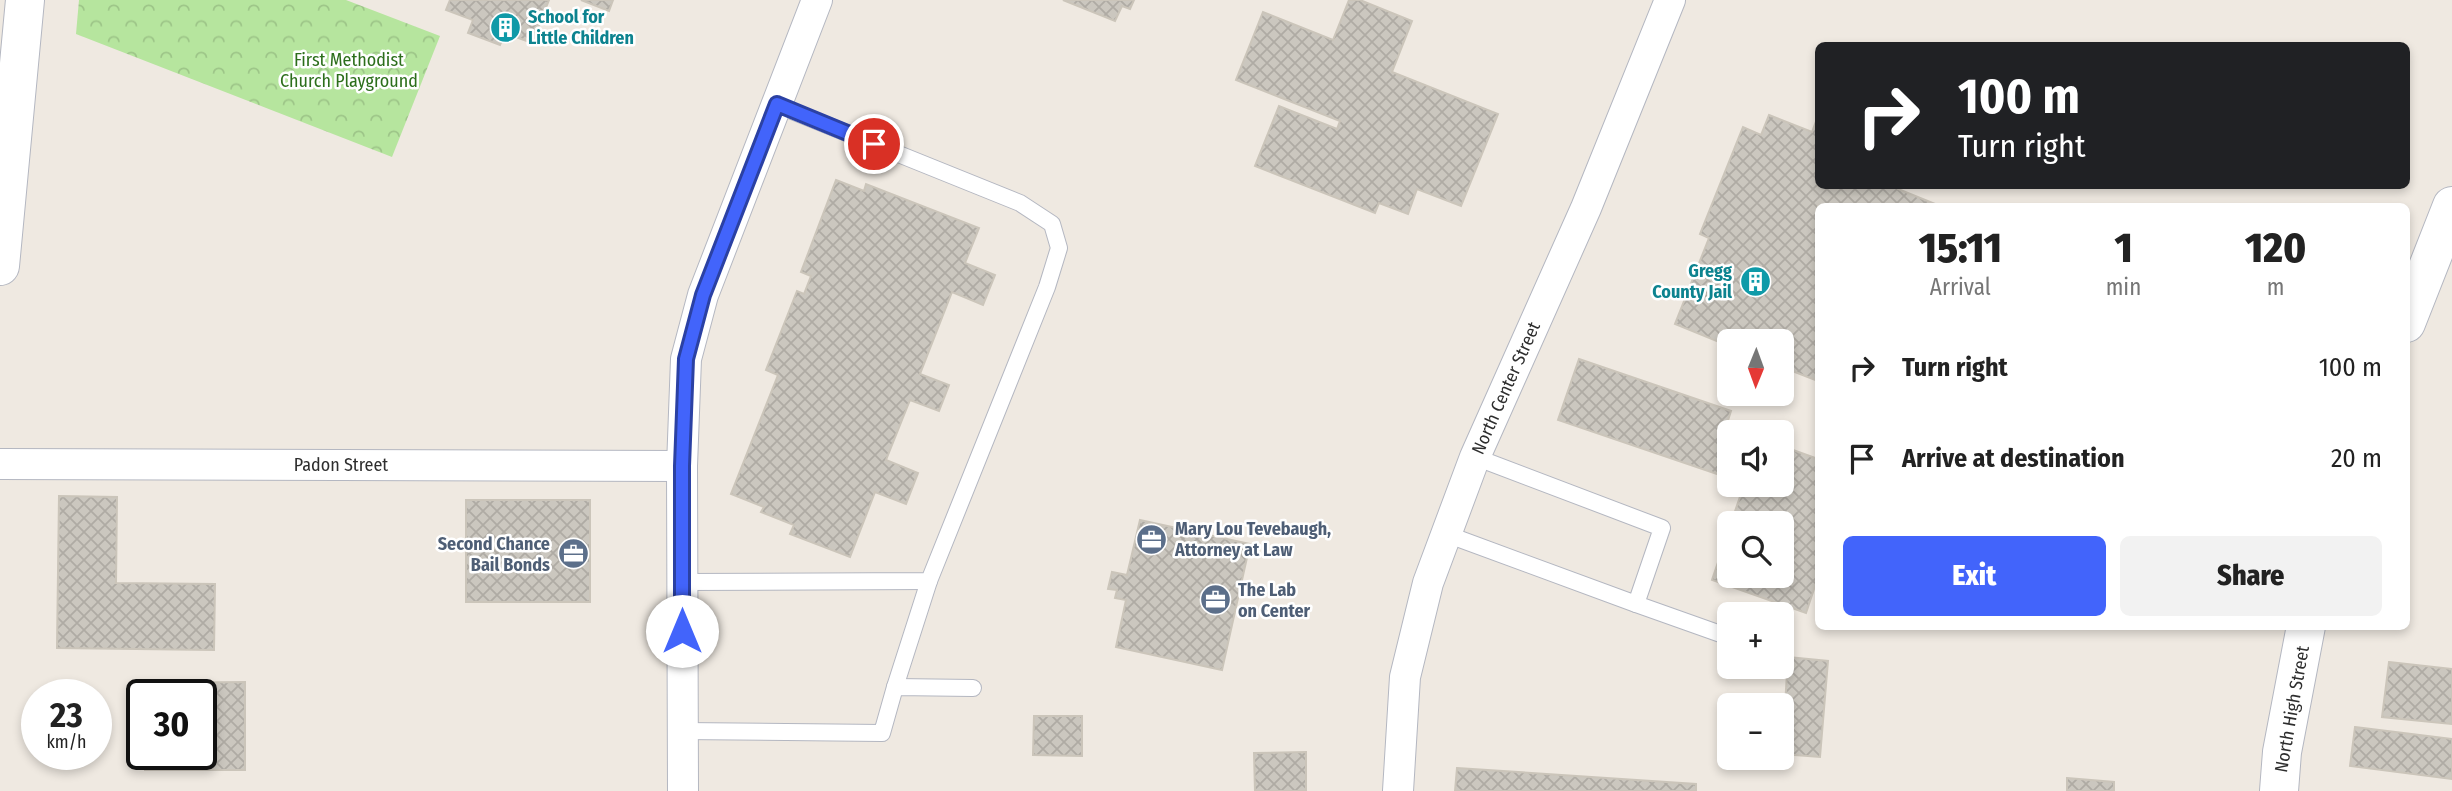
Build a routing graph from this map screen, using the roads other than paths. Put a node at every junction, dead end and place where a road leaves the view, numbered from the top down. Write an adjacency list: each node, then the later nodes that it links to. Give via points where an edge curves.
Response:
1 (25, 0): 6 (main road)
2 (817, 0): 4 (street)
3 (1670, 0): 8 (street, North Center Street, via 1586,208)
4 (777, 104): 10 (street, via 691,337 683,382); 12 (lane, via 1020,203 1052,224 1059,248 1048,286)
5 (2452, 206): 7 (main road)
6 (0, 266)
7 (2410, 313)
8 (1475, 457): 11 (street, North Center Street); 14 (lane, via 1662,528)
9 (0, 464): 10 (street, Padon Street)
10 (682, 466): 13 (street)
11 (1446, 534): 14 (lane); 21 (street, North Center Street, via 1428,583 1405,677)
12 (929, 581): 13 (lane); 17 (lane)
13 (682, 582): 19 (street)
14 (1636, 604): 16 (lane)
15 (2305, 630): 22 (main road, North High Street)
16 (1717, 633)
17 (895, 687): 18 (lane); 19 (lane, via 882,733)
18 (973, 688)
19 (682, 731): 20 (street)
20 (682, 791)
21 (1398, 791)
22 (2279, 791)

